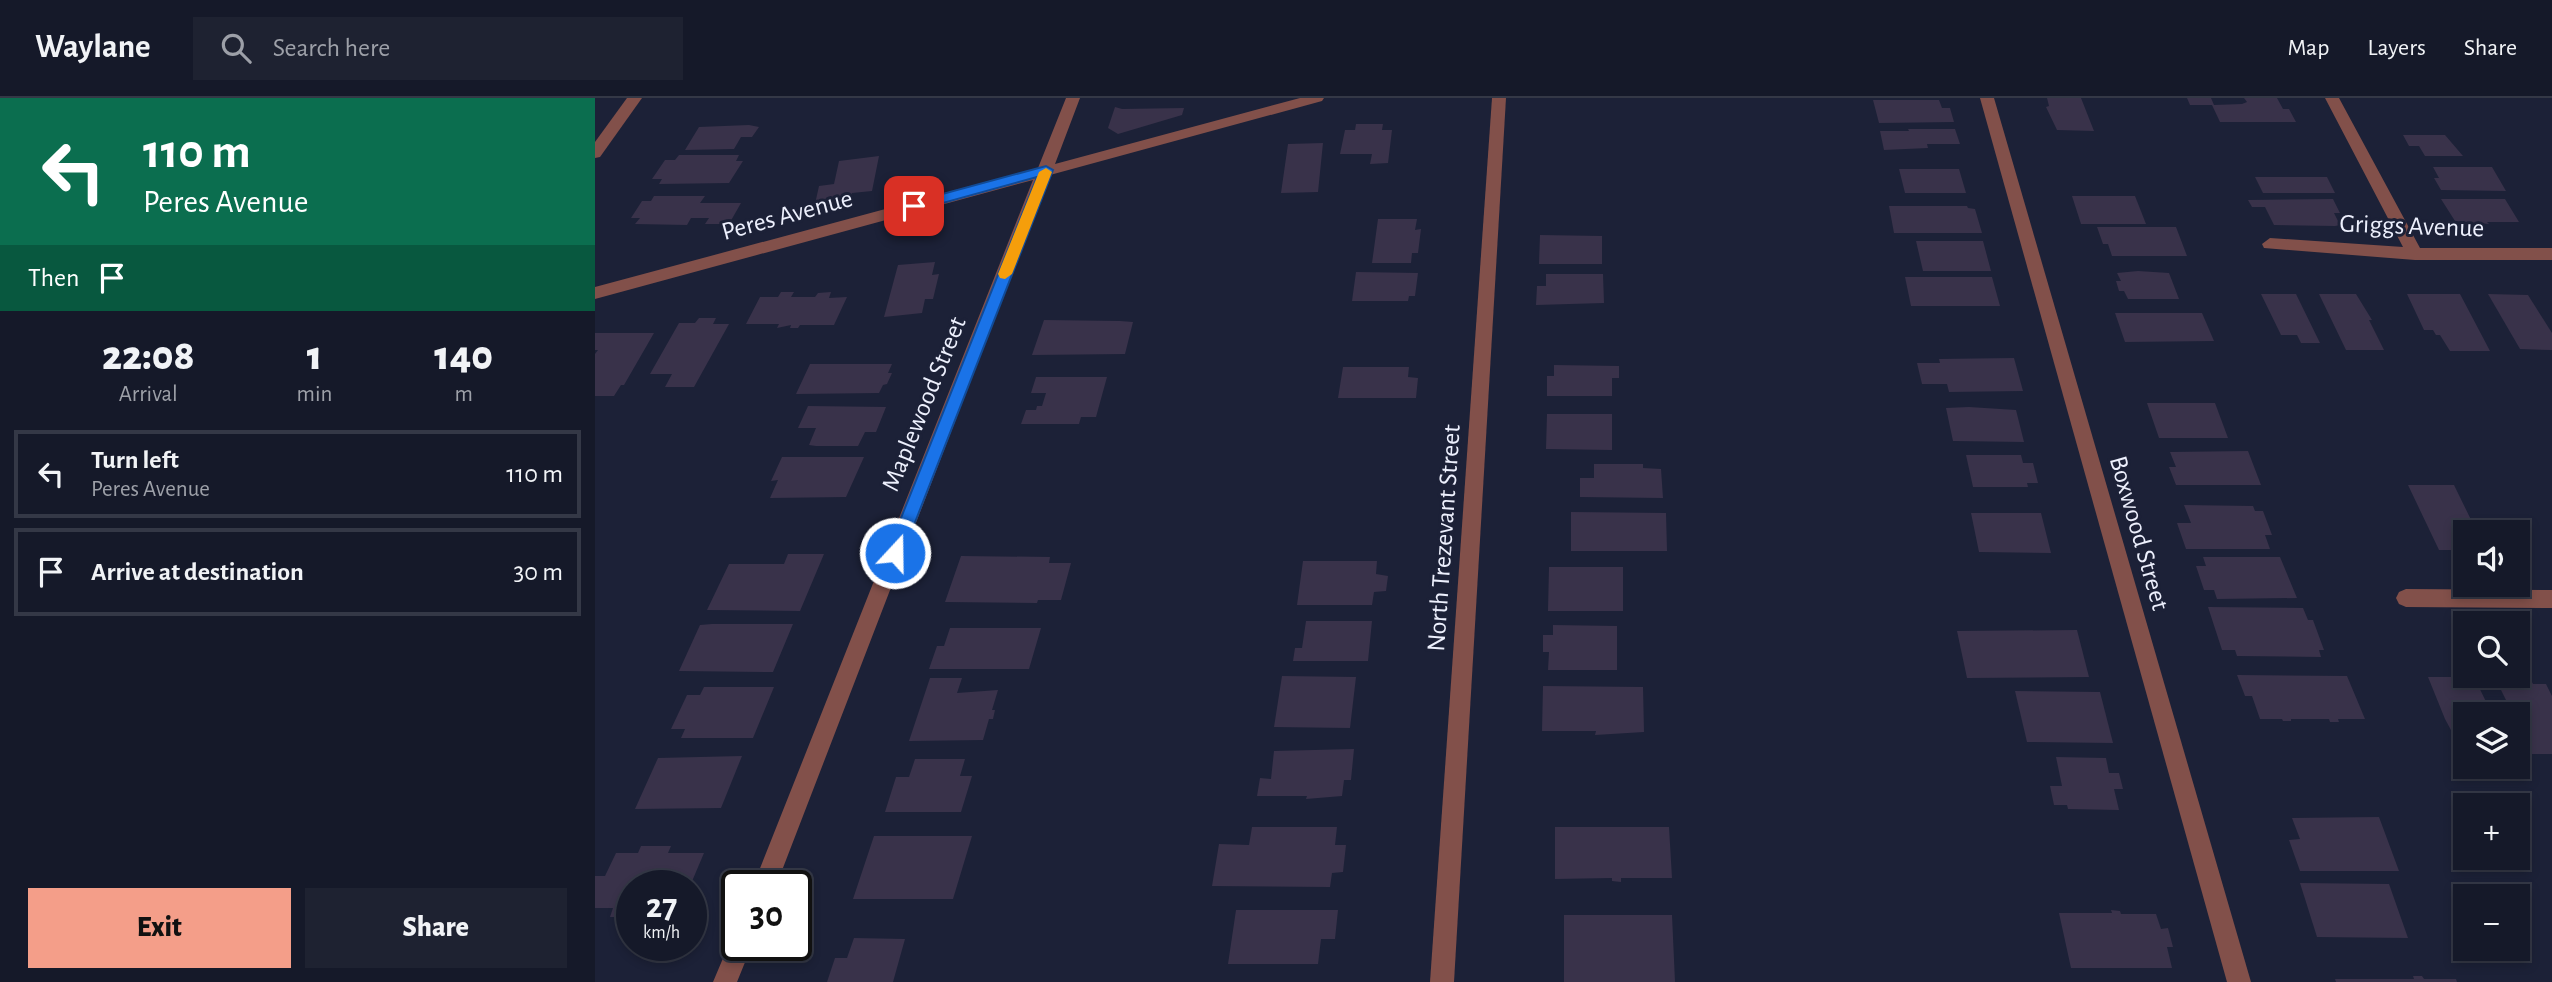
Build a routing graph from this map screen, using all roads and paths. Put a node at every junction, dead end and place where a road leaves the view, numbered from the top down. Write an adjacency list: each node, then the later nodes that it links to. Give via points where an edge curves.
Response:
1 (635, 98): 7 (street)
2 (1073, 98): 8 (street, Maplewood Street)
3 (1317, 98): 8 (street, Peres Avenue)
4 (1499, 98): 18 (street, North Trezevant Street)
5 (1987, 98): 19 (street, Boxwood Street)
6 (2332, 98): 10 (street)
7 (595, 153)
8 (1046, 170): 12 (street, Peres Avenue); 15 (street, Maplewood Street)
9 (2270, 244): 10 (street, Griggs Avenue)
10 (2416, 254): 11 (street, Griggs Avenue)
11 (2552, 254)
12 (595, 293)
13 (2406, 598): 14 (street)
14 (2552, 599)
15 (770, 870)
16 (734, 961): 17 (street)
17 (725, 982)
18 (1441, 982)
19 (2239, 982)

